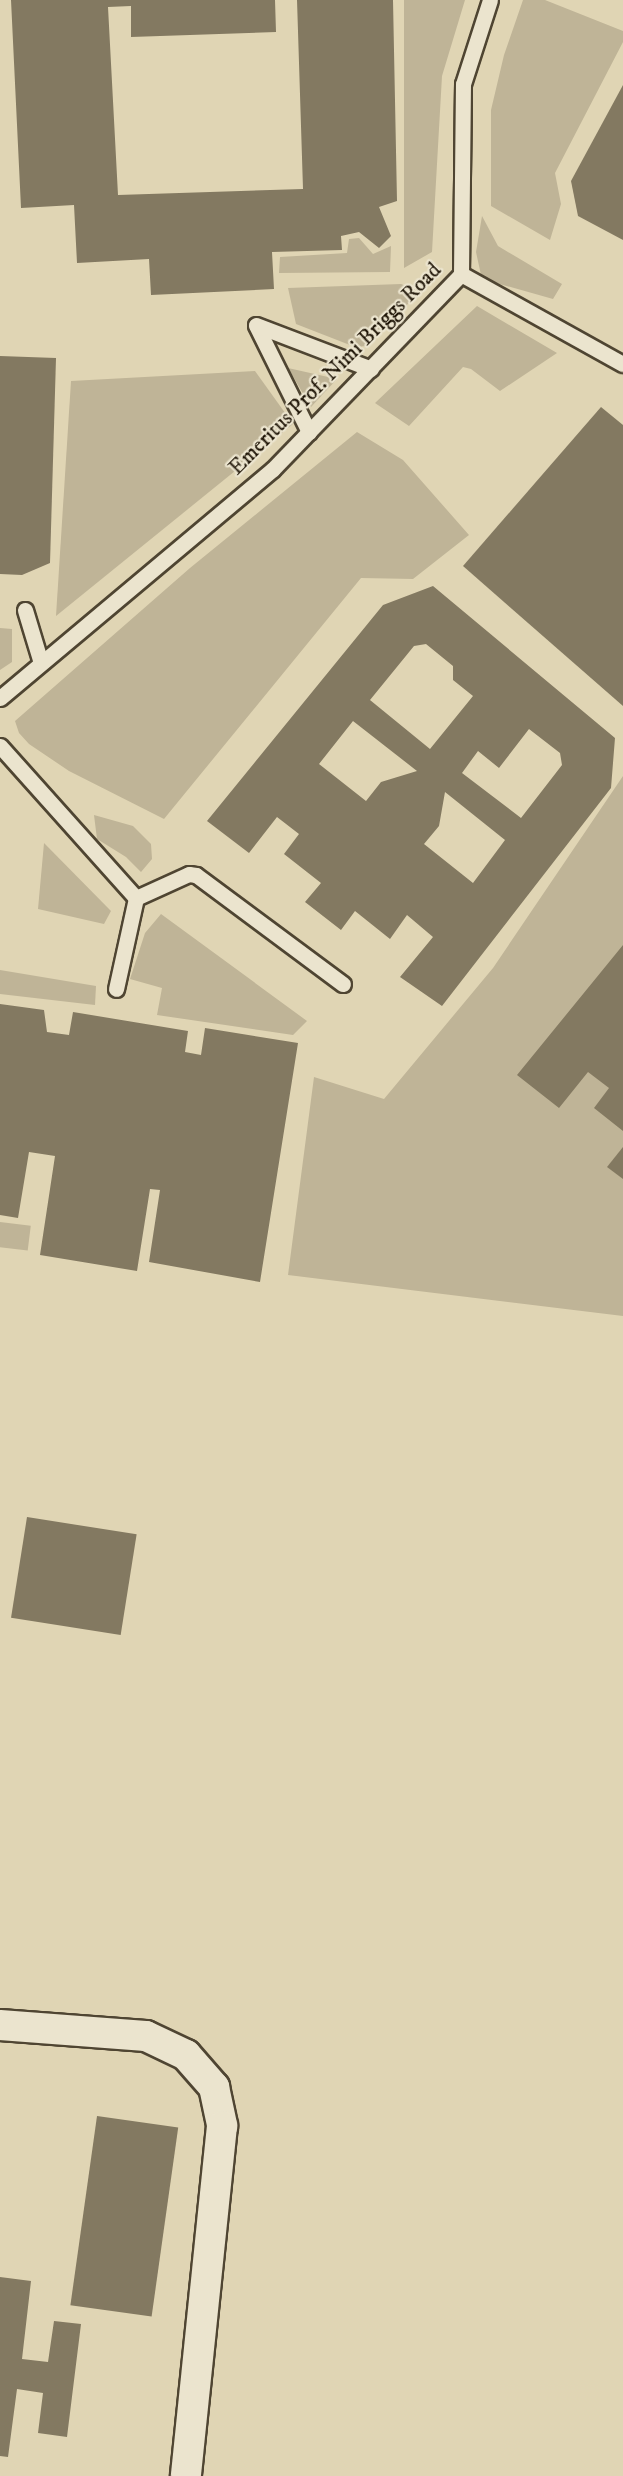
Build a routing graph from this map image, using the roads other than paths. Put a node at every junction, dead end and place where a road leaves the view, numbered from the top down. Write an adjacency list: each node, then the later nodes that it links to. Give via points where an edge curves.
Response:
1 (490, 0): 2 (lane, Emeritus Prof. Nimi Briggs Road, via 463,84)
2 (461, 274): 3 (lane); 4 (lane, Emeritus Prof. Nimi Briggs Road)
3 (623, 364)
4 (371, 369): 5 (lane, Emeritus Prof. Nimi Briggs Road); 5 (lane, via 256,325)
5 (309, 432): 7 (lane, Emeritus Prof. Nimi Briggs Road, via 273,469)
6 (25, 610): 7 (lane)
7 (41, 663): 8 (lane, Emeritus Prof. Nimi Briggs Road)
8 (0, 698)
9 (0, 746): 10 (lane)
10 (136, 898): 11 (lane, via 189,874 196,875); 12 (lane)
11 (342, 984)
12 (116, 989)
13 (0, 2025): 14 (street, via 146,2036 186,2055 214,2087 222,2126)
14 (186, 2476)

